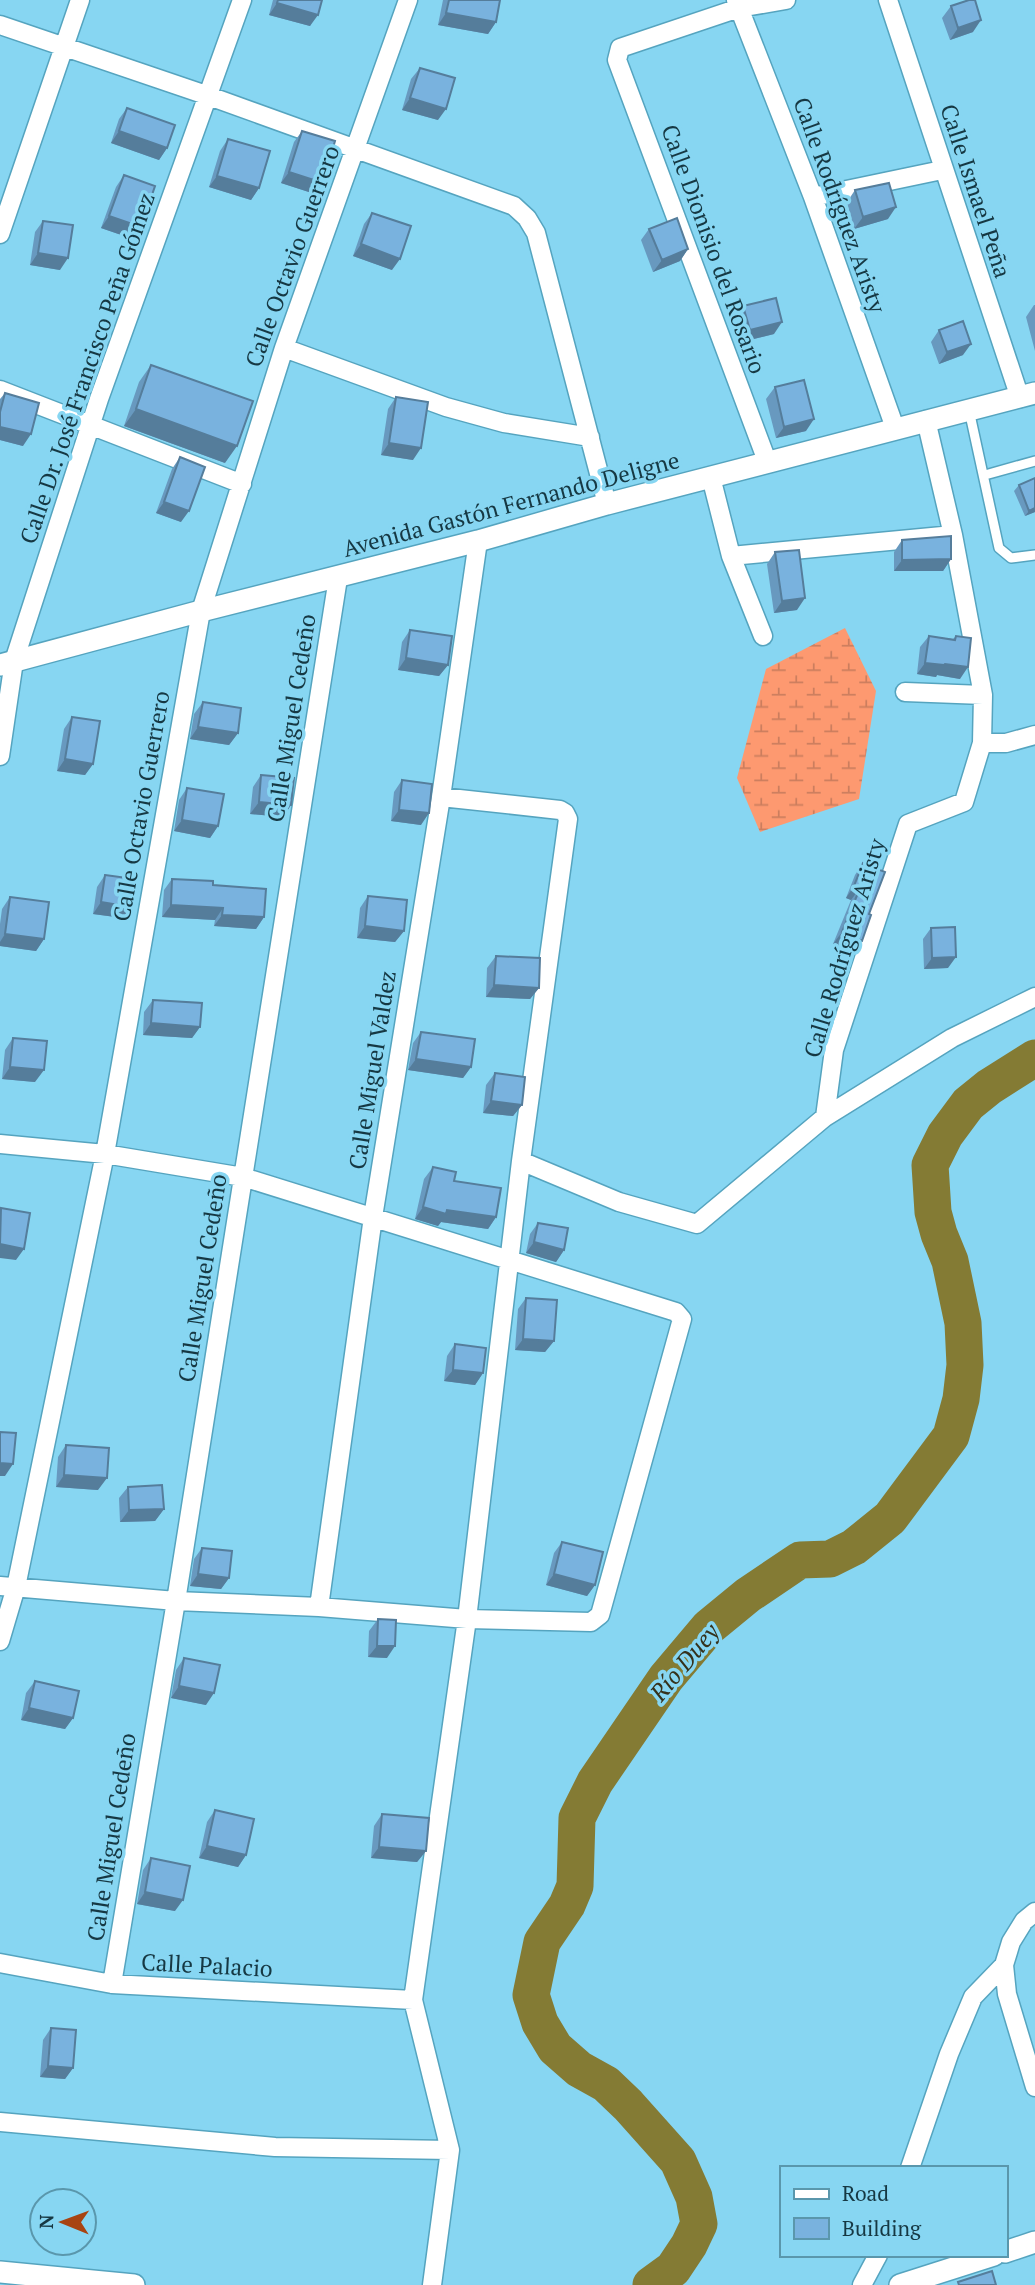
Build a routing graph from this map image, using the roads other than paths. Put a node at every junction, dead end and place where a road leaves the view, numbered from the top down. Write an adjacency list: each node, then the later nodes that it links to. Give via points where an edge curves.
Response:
1 (80, 0): 8 (street)
2 (242, 0): 9 (street, Calle Dr. José Francisco Peña Gómez)
3 (408, 0): 10 (street, Calle Octavio Guerrero)
4 (786, 0): 6 (street)
5 (888, 0): 11 (street, Calle Ismael Peña)
6 (738, 4): 12 (street, Calle Rodríguez Aristy); 22 (street, Calle Dionisio del Rosario, via 620,48 618,54)
7 (0, 25): 8 (street)
8 (64, 47): 9 (street); 13 (street)
9 (209, 96): 10 (street); 19 (street, Calle Dr. José Francisco Peña Gómez)
10 (357, 149): 14 (street, Calle Octavio Guerrero); 21 (street, via 514,206 527,218 536,233)
11 (942, 170): 12 (street); 16 (street, Calle Ismael Peña)
12 (813, 197): 20 (street, Calle Rodríguez Aristy)
13 (0, 234)
14 (284, 348): 21 (street, via 446,407 504,423); 26 (street, Calle Octavio Guerrero)
15 (0, 390): 19 (street)
16 (1028, 395): 17 (street, Avenida Gastón Fernando Deligne)
17 (969, 408): 18 (street, Avenida Gastón Fernando Deligne); 24 (lane)
18 (926, 420): 20 (street, Avenida Gastón Fernando Deligne); 28 (street, Calle Rodríguez Aristy)
19 (90, 425): 26 (street); 35 (street, Calle Dr. José Francisco Peña Gómez)
20 (895, 428): 22 (street, Avenida Gastón Fernando Deligne)
21 (590, 437): 27 (street)
22 (767, 461): 25 (street, Avenida Gastón Fernando Deligne)
23 (1035, 461): 24 (lane)
24 (985, 475): 30 (lane, via 999,548 1011,558)
25 (710, 477): 27 (street, Avenida Gastón Fernando Deligne); 31 (street)
26 (242, 484): 33 (street, Calle Octavio Guerrero)
27 (607, 503): 29 (street, Avenida Gastón Fernando Deligne)
28 (953, 535): 31 (street); 37 (street, Calle Rodríguez Aristy)
29 (478, 541): 32 (street, Avenida Gastón Fernando Deligne); 41 (street, Calle Miguel Valdez)
30 (1035, 555)
31 (731, 556): 34 (street)
32 (338, 578): 33 (street, Avenida Gastón Fernando Deligne); 47 (street, Calle Miguel Cedeño)
33 (201, 611): 35 (street, Avenida Gastón Fernando Deligne); 45 (street, Calle Octavio Guerrero)
34 (762, 635)
35 (7, 663): 40 (street, Calle Dr. José Francisco Peña Gómez)
36 (905, 692): 37 (street)
37 (983, 695): 39 (street, Calle Rodríguez Aristy)
38 (1035, 735): 39 (street, via 1006,743)
39 (982, 743): 43 (street, Calle Rodríguez Aristy, via 964,802 908,824 834,1050)
40 (0, 757)
41 (441, 797): 46 (street, via 559,810 568,819); 48 (street, Calle Miguel Valdez)
42 (1035, 997): 43 (street, via 952,1038)
43 (825, 1117): 46 (street, via 697,1224 619,1202)
44 (0, 1144): 45 (street)
45 (104, 1154): 47 (street); 50 (street, Calle Octavio Guerrero)
46 (521, 1161): 49 (street)
47 (243, 1177): 48 (street); 51 (street, Calle Miguel Cedeño)
48 (373, 1217): 49 (street); 52 (street, Calle Miguel Valdez)
49 (509, 1259): 53 (street); 53 (street, via 676,1312 682,1318 600,1615 591,1622)
50 (8, 1587): 51 (street); 54 (street, Calle Octavio Guerrero)
51 (176, 1601): 52 (street); 58 (street, Calle Miguel Cedeño)
52 (319, 1606): 53 (street)
53 (467, 1619): 59 (street)
54 (0, 1640)
55 (1035, 1912): 57 (street, via 1011,1942)
56 (0, 1963): 58 (street, Calle Palacio)
57 (1004, 1965): 60 (street, via 1007,1994); 63 (street, via 972,1997)
58 (112, 1984): 59 (street, Calle Palacio)
59 (413, 2000): 62 (street)
60 (1035, 2087)
61 (0, 2122): 62 (street, via 275,2147)
62 (450, 2150): 71 (street)
63 (911, 2166)
64 (1035, 2242): 65 (street)
65 (1007, 2251)
66 (877, 2257): 72 (street)
67 (988, 2257): 69 (street)
68 (0, 2272): 70 (street)
69 (930, 2280): 73 (street)
70 (134, 2285)
71 (432, 2285)
72 (862, 2285)
73 (900, 2285)

